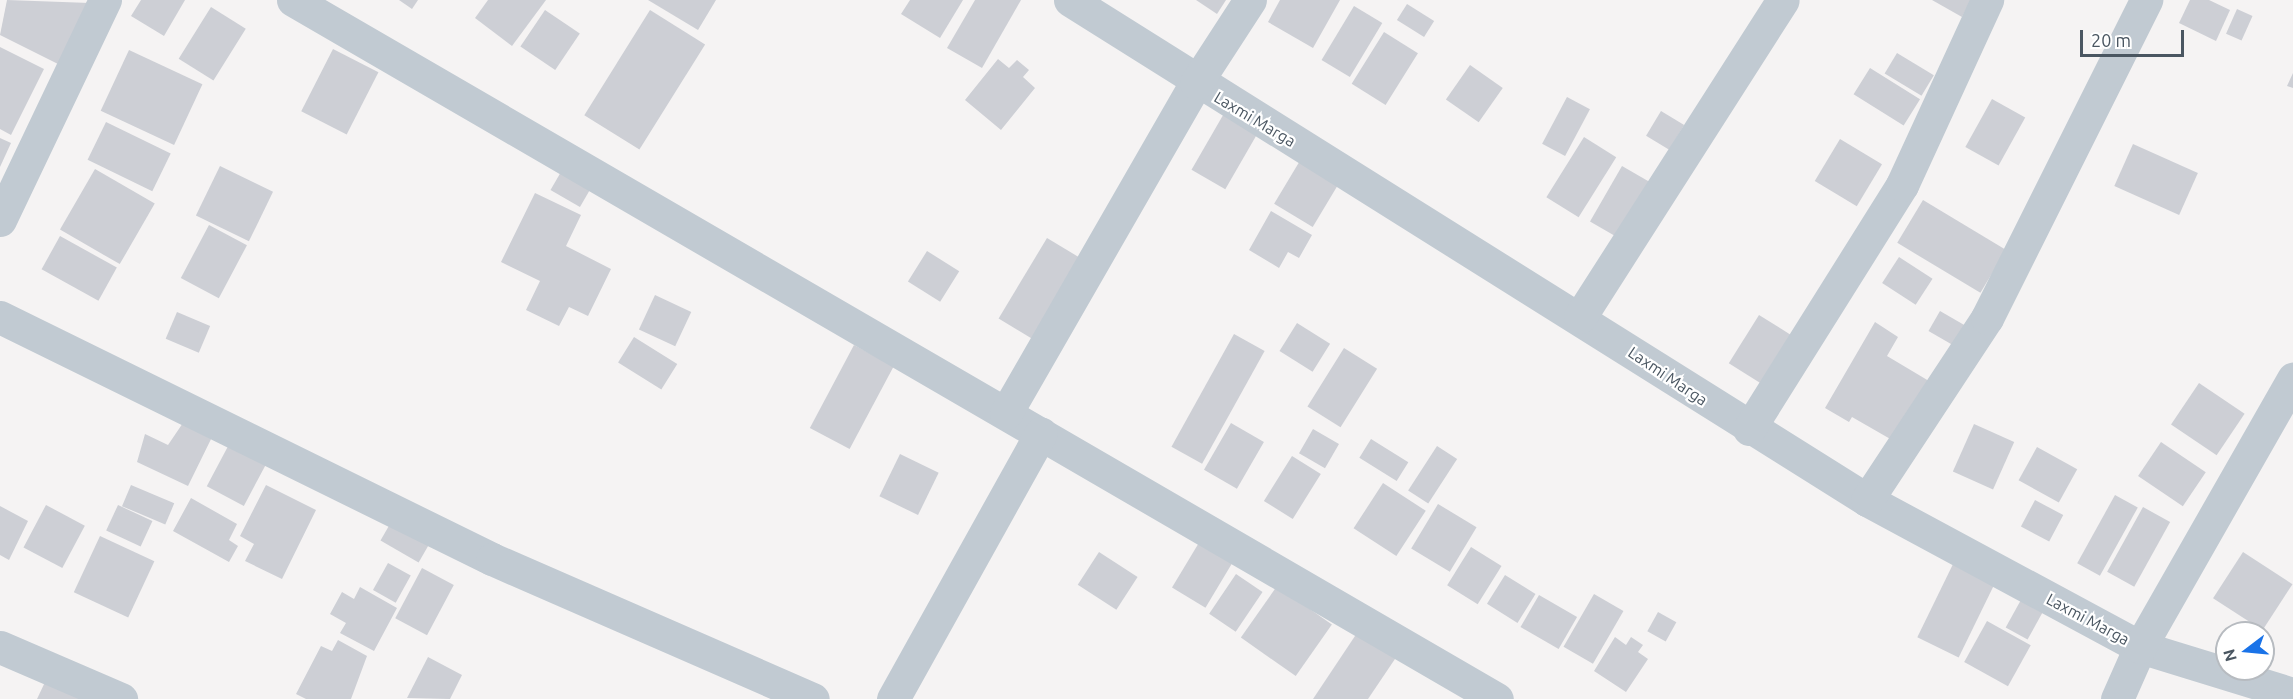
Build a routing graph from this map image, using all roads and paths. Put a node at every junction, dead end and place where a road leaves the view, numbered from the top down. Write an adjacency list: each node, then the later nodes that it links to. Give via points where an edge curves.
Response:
1 (105, 0): 9 (street)
2 (293, 0): 13 (street)
3 (1071, 0): 8 (street, Laxmi Marga)
4 (1250, 0): 8 (street)
5 (1783, 0): 11 (street)
6 (1987, 0): 14 (street, via 1902,185)
7 (2146, 0): 16 (street, via 1987,318)
8 (1196, 82): 11 (street, Laxmi Marga); 13 (street)
9 (0, 220)
10 (0, 316): 21 (street, via 492,559)
11 (1580, 317): 14 (street, Laxmi Marga)
12 (2293, 379): 18 (street)
13 (1006, 413): 15 (street)
14 (1749, 429): 16 (street, Laxmi Marga)
15 (1041, 433): 22 (street); 23 (street)
16 (1867, 500): 18 (street, Laxmi Marga)
17 (0, 647): 20 (street)
18 (2140, 647): 19 (street, Laxmi Marga); 24 (street)
19 (2293, 694)
20 (121, 699)
21 (813, 699)
22 (893, 699)
23 (1497, 699)
24 (2117, 699)

